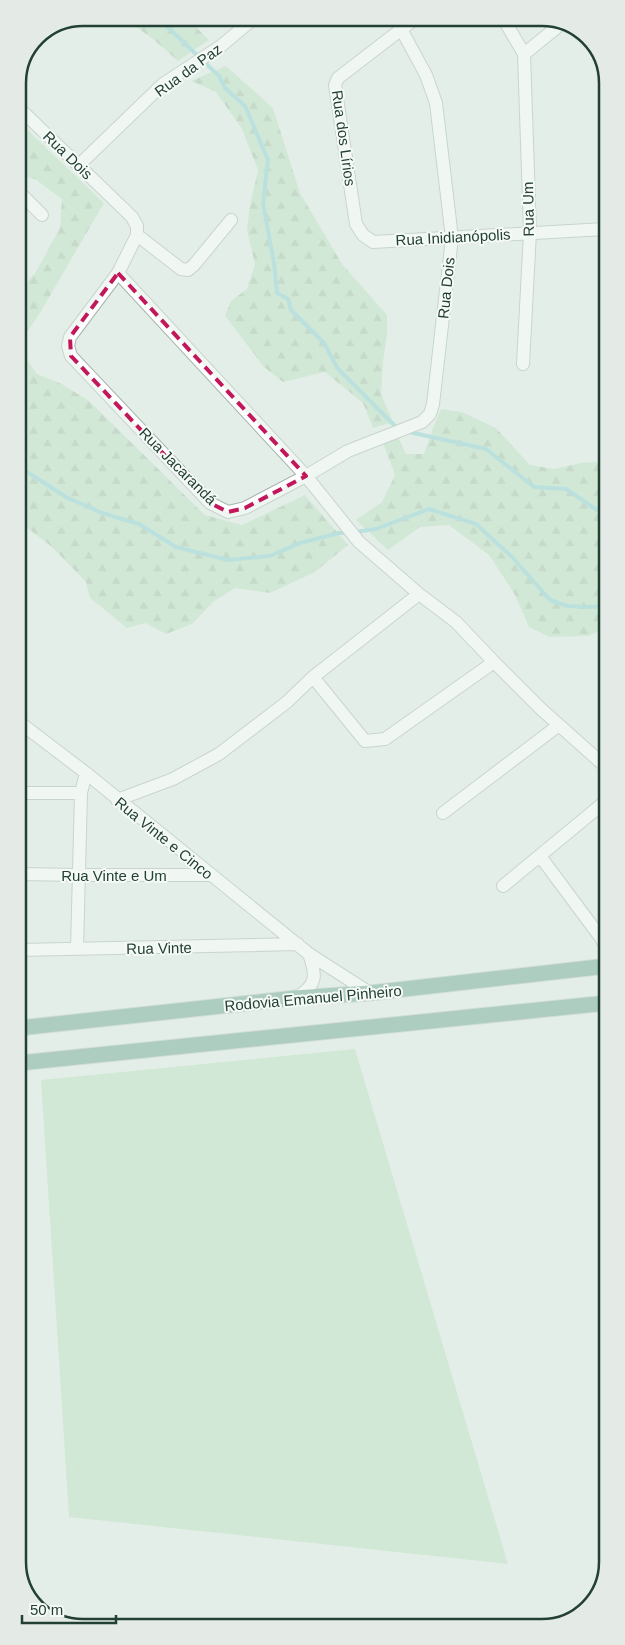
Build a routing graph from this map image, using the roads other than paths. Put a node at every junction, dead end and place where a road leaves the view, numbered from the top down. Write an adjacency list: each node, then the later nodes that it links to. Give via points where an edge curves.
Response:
1 (245, 26): 8 (street, Rua da Paz, via 221,46 163,84)
2 (406, 26): 5 (street, Rua dos Lírios)
3 (508, 26): 6 (street)
4 (556, 28): 6 (street)
5 (401, 30): 15 (street, Rua dos Lírios, via 338,78 335,86 356,224); 16 (street, Rua Dois, via 426,75 436,103)
6 (524, 54): 13 (street, Rua Um)
7 (26, 114): 8 (street, Rua Dois)
8 (79, 166): 14 (street, Rua Dois, via 132,217 137,226)
9 (26, 199): 10 (street)
10 (42, 215)
11 (231, 220): 14 (street, via 188,270 182,269)
12 (599, 229): 13 (street, Rua Inidianópolis)
13 (530, 232): 16 (street, Rua Inidianópolis); 18 (street, Rua Um)
14 (136, 235): 17 (street)
15 (363, 235): 16 (street, Rua Inidianópolis, via 374,242)
16 (452, 238): 19 (street, Rua Dois, via 430,414 422,422 348,451)
17 (118, 273): 19 (street); 19 (street, Rua Jacarandá, via 70,338 71,356 210,503 228,512 245,508)
18 (523, 364)
19 (306, 476): 20 (street, via 358,542)
20 (418, 594): 21 (street, via 456,622); 22 (street)
21 (494, 662): 22 (street, via 384,738 365,740); 23 (street)
22 (313, 677): 29 (street, via 287,702 218,754 174,778)
23 (559, 725): 25 (street); 31 (street)
24 (26, 727): 26 (street, Rua Vinte e Cinco)
25 (599, 761)
26 (86, 774): 28 (street); 29 (street, Rua Vinte e Cinco)
27 (26, 793): 28 (street)
28 (81, 793): 34 (street)
29 (117, 800): 35 (street, Rua Vinte e Cinco)
30 (599, 807): 32 (street)
31 (443, 813)
32 (540, 856): 36 (street); 37 (street)
33 (26, 874): 34 (street, Rua Vinte e Um)
34 (79, 875): 35 (street, Rua Vinte e Um); 39 (street)
35 (210, 875): 38 (street, Rua Vinte e Cinco)
36 (503, 886)
37 (599, 934)
38 (298, 944): 39 (street, Rua Vinte); 41 (street, Rua Vinte e Cinco)
39 (76, 949): 40 (street, Rua Vinte)
40 (26, 950)
41 (309, 954): 43 (street, Rua Vinte e Cinco); 44 (street, via 314,979 309,990)
42 (599, 967): 43 (main road, Rodovia Emanuel Pinheiro)
43 (370, 993): 44 (main road, Rodovia Emanuel Pinheiro)
44 (295, 998): 46 (main road, Rodovia Emanuel Pinheiro)
45 (599, 1004): 47 (main road)
46 (26, 1027)
47 (26, 1062)

